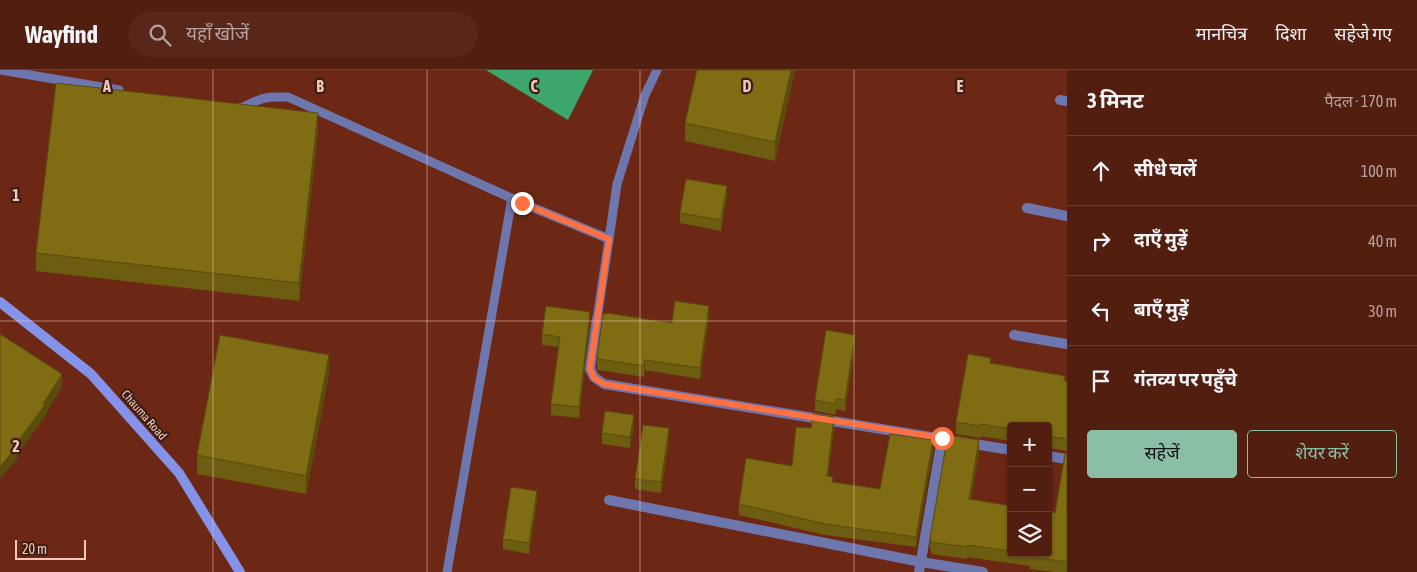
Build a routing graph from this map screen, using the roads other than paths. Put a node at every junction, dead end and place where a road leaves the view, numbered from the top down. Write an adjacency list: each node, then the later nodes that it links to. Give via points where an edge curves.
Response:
1 (1, 70): 3 (lane)
2 (657, 70): 8 (lane, via 645,95 617,184)
3 (126, 92)
4 (232, 108): 5 (lane, via 242,108 273,96 288,97)
5 (512, 198): 8 (lane); 20 (lane)
6 (1027, 208): 7 (street)
7 (1067, 216)
8 (609, 239): 10 (lane)
9 (0, 302): 19 (street, Chauma Road, via 91,374 178,473)
10 (597, 319): 13 (street, via 590,369 594,378 604,384)
11 (1014, 335): 12 (street)
12 (1067, 344)
13 (942, 438): 14 (street); 18 (street)
14 (1007, 449)
15 (1052, 457): 16 (street)
16 (1067, 459)
17 (609, 500): 18 (street)
18 (920, 567): 21 (street)
19 (240, 572)
20 (447, 572)
21 (983, 572)

